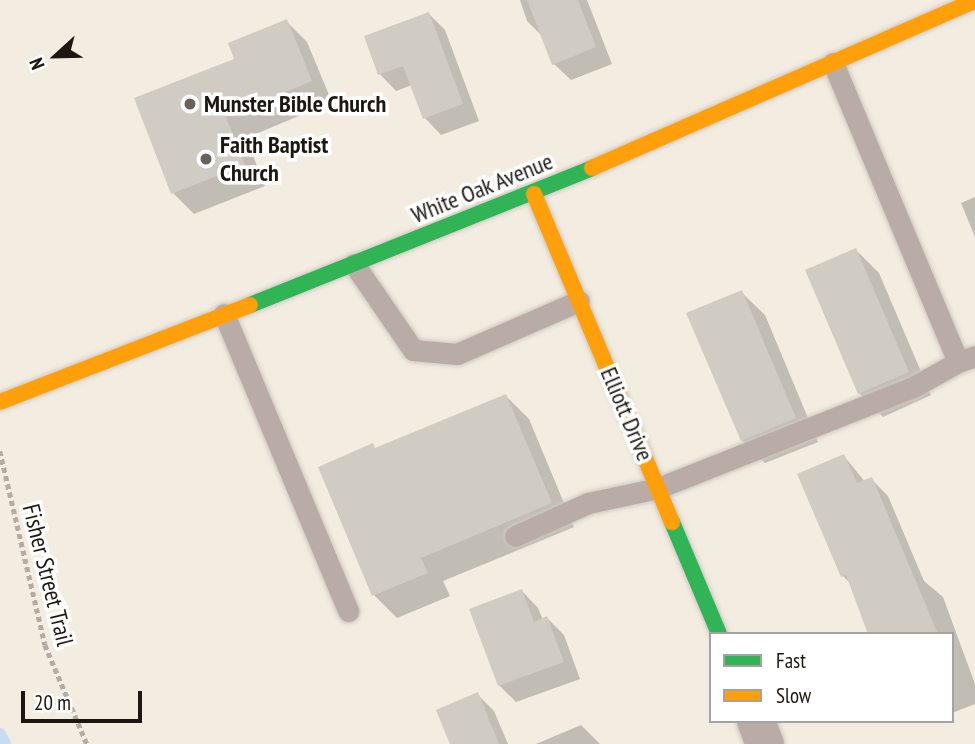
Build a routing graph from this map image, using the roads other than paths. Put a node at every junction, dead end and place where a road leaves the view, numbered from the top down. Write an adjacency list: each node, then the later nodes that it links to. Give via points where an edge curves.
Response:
1 (975, 1): 2 (street, White Oak Avenue)
2 (832, 63): 3 (street, White Oak Avenue); 7 (lane)
3 (534, 194): 4 (street, White Oak Avenue); 5 (street, Elliott Drive)
4 (354, 264): 5 (lane, via 413,350 457,354); 6 (street, White Oak Avenue)
5 (579, 301): 9 (street, Elliott Drive)
6 (224, 314): 8 (street, White Oak Avenue); 11 (lane)
7 (967, 359): 9 (lane, via 915,386)
8 (0, 402)
9 (658, 488): 10 (lane, via 588,503); 12 (street, Elliott Drive)
10 (515, 536)
11 (348, 611)
12 (718, 632)
13 (756, 723): 14 (street)
14 (765, 744)

